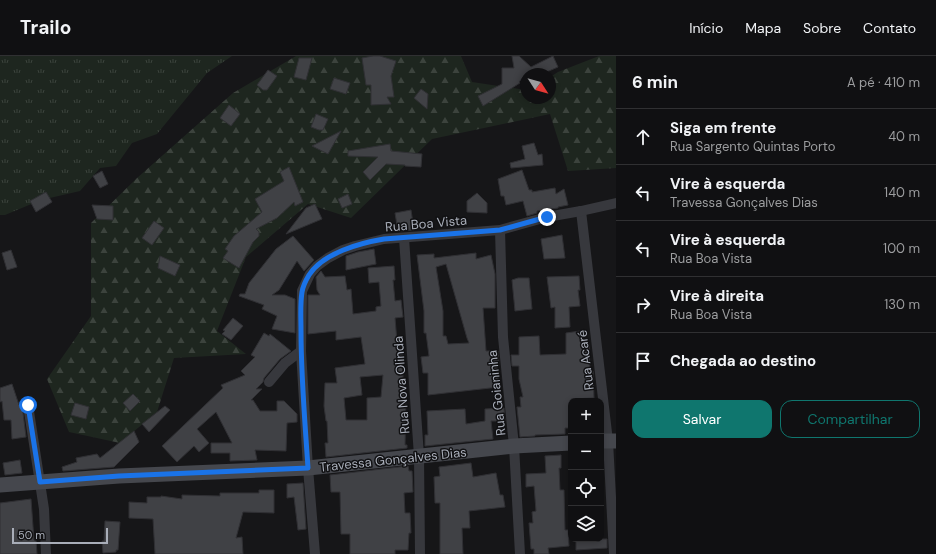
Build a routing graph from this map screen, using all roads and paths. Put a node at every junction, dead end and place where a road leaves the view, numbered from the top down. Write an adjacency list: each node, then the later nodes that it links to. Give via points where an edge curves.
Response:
1 (616, 202): 2 (street, Rua Boa Vista)
2 (581, 211): 3 (street, Rua Boa Vista); 8 (street, Rua Acaré)
3 (500, 230): 4 (street, Rua Boa Vista); 10 (street, Rua Goianinha, via 503,336)
4 (404, 238): 5 (street, Rua Boa Vista, via 371,241 343,250 317,266 305,282 302,292); 11 (street, Rua Nova Olinda)
5 (301, 351): 6 (street, via 285,363); 12 (street, Rua Boa Vista)
6 (269, 382)
7 (28, 405): 13 (street)
8 (608, 441): 19 (street, Rua Acaré)
9 (568, 443): 10 (street, Travessa Gonçalves Dias)
10 (514, 446): 11 (street, Travessa Gonçalves Dias); 18 (street, Rua Goianinha)
11 (419, 456): 12 (street, Travessa Gonçalves Dias); 17 (street, Rua Nova Olinda)
12 (308, 468): 13 (street, Travessa Gonçalves Dias, via 126,475); 16 (street, Rua Boa Vista)
13 (40, 482): 14 (street, Travessa Gonçalves Dias); 15 (street)
14 (0, 485)
15 (46, 554)
16 (315, 554)
17 (420, 554)
18 (520, 554)
19 (614, 554)

